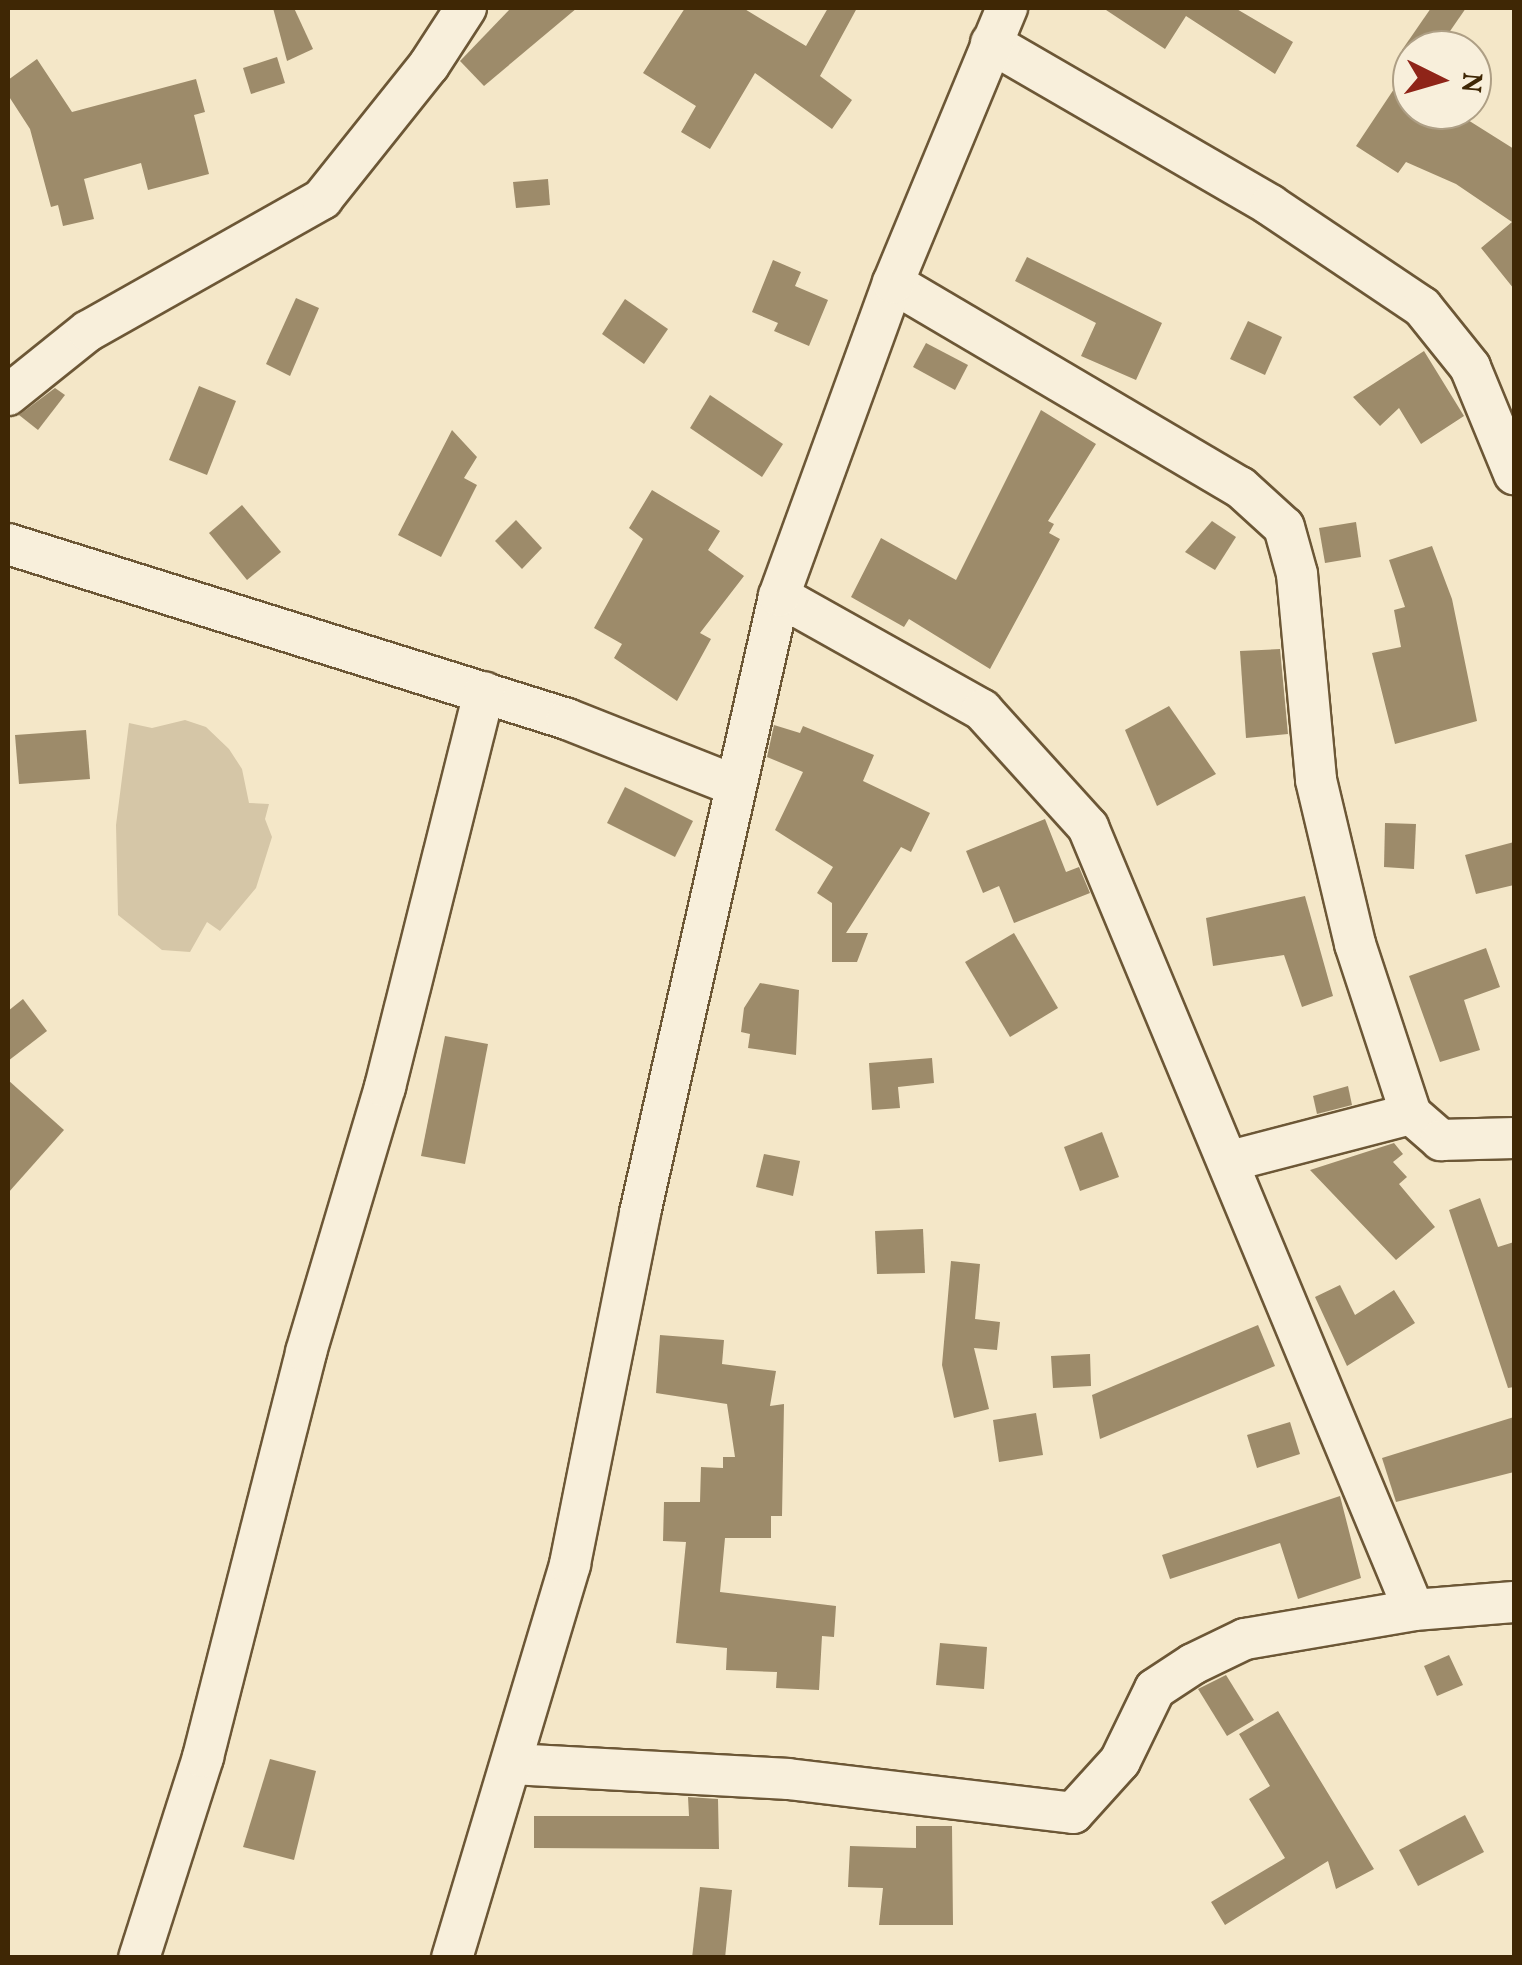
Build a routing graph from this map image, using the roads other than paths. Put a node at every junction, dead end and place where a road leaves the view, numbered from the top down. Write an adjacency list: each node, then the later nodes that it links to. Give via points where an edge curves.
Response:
1 (466, 8): 4 (street, via 322,199 88,330)
2 (999, 25): 3 (street); 5 (street, via 1422,307 1470,368)
3 (893, 282): 7 (street); 10 (street, via 1240,486 1284,527 1297,574 1316,780 1356,944)
4 (8, 396)
5 (1514, 474)
6 (8, 544): 8 (street)
7 (779, 596): 9 (street); 12 (street, via 982,710 1088,827)
8 (484, 692): 9 (street); 16 (street, via 385,1087 306,1352 203,1756)
9 (734, 785): 15 (street, via 570,1564)
10 (1411, 1114): 11 (street, via 1440,1140); 12 (street)
11 (1514, 1138)
12 (1230, 1160): 14 (street)
13 (1514, 1602): 14 (street)
14 (1414, 1610): 15 (street, via 1245,1639 1193,1664 1155,1688 1120,1761 1073,1813 788,1779)
15 (513, 1764): 17 (street)
16 (139, 1958)
17 (452, 1958)

